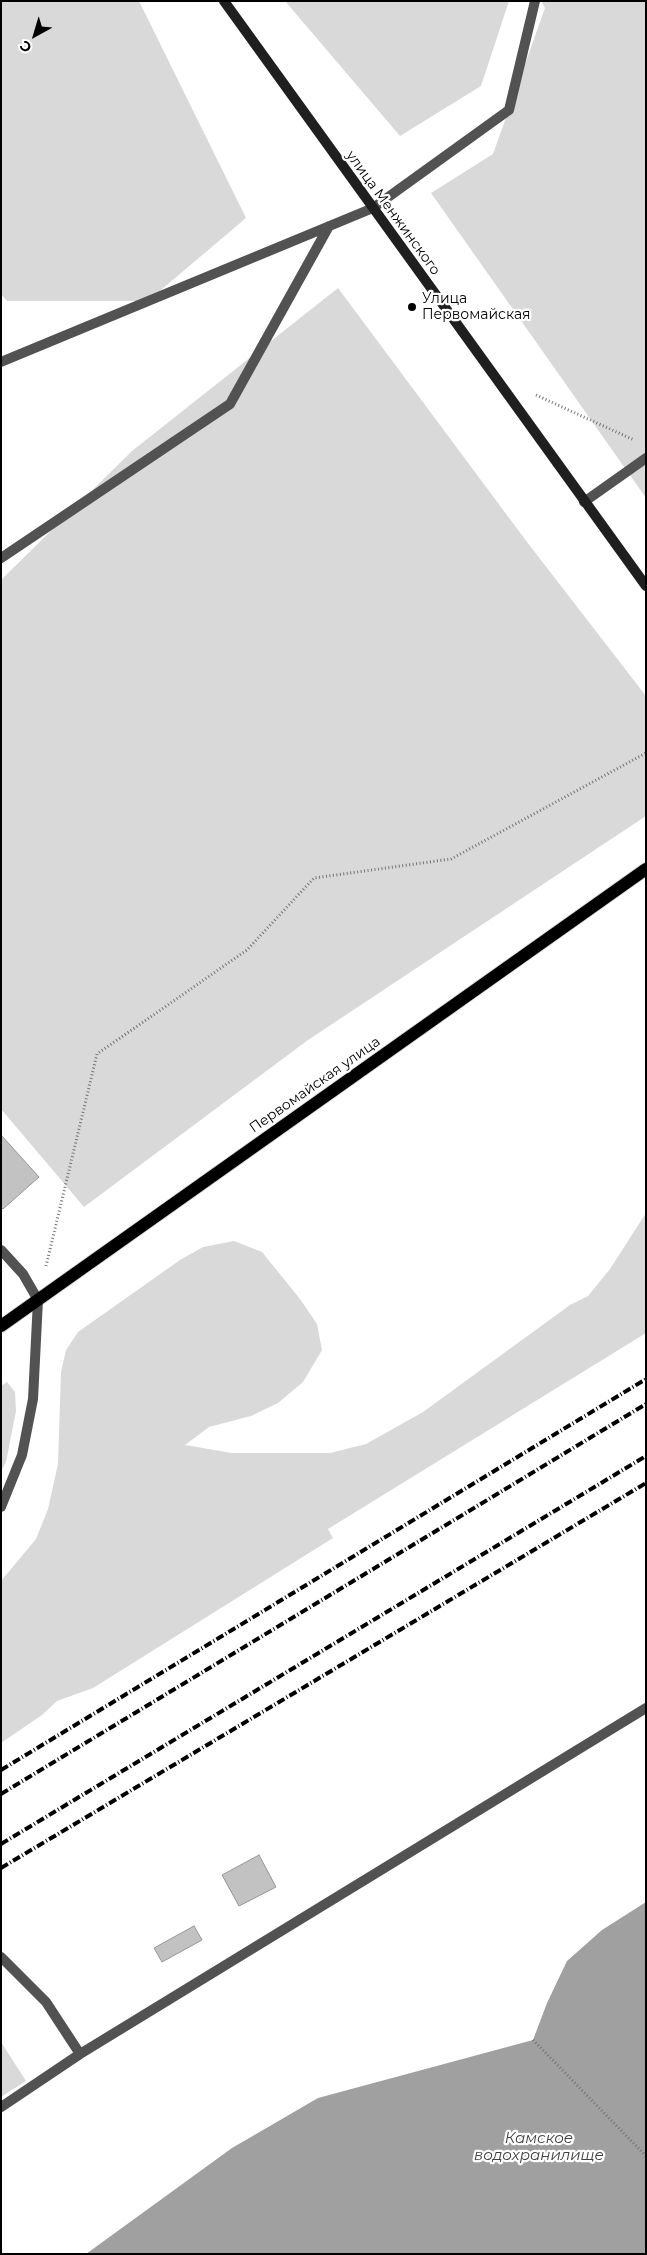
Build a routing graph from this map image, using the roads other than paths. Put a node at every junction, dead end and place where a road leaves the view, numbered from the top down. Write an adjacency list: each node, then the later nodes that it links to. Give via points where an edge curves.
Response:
1 (224, 1): 3 (street, улица Менжинского)
2 (535, 1): 3 (lane, via 509,110)
3 (373, 208): 4 (lane); 7 (street, улица Менжинского)
4 (329, 226): 5 (lane); 8 (lane, via 230,404)
5 (1, 362)
6 (646, 458): 7 (lane)
7 (584, 502): 9 (street, улица Менжинского)
8 (1, 558)
9 (646, 586)
10 (646, 869): 12 (main road, Первомайская улица)
11 (1, 1250): 12 (lane, via 23,1274)
12 (38, 1300): 13 (main road, Первомайская улица); 14 (lane, via 33,1399 22,1455)
13 (1, 1326)
14 (1, 1507)
15 (646, 1708): 17 (lane)
16 (1, 1957): 17 (lane, via 46,2002)
17 (80, 2054): 18 (lane)
18 (1, 2107)

